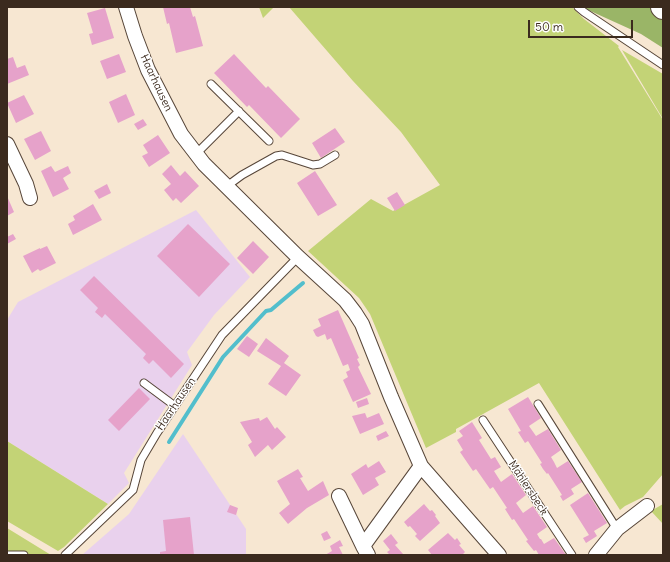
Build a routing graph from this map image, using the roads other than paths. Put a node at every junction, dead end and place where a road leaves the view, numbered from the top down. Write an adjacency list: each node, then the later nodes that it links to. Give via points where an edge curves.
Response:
1 (126, 7): 8 (street, Haarhausen, via 152,77 181,134)
2 (578, 7): 3 (lane)
3 (663, 65)
4 (211, 84): 5 (lane)
5 (239, 111): 6 (lane); 8 (lane)
6 (270, 141)
7 (7, 144): 11 (street)
8 (196, 154): 10 (street, Haarhausen)
9 (335, 156): 10 (lane, via 313,165 282,155 276,156)
10 (227, 186): 12 (street, Haarhausen)
11 (30, 198)
12 (298, 257): 15 (lane, Haarhausen, via 222,335); 17 (street, Haarhausen, via 345,300 362,324)
13 (144, 383): 15 (lane)
14 (538, 404): 20 (lane)
15 (175, 406): 25 (lane, Haarhausen, via 156,432 141,460 133,490)
16 (483, 420): 27 (lane, Mählersbeck)
17 (421, 466): 21 (street); 26 (street, Haarhausen)
18 (340, 496): 21 (street)
19 (647, 506): 20 (street)
20 (617, 529): 22 (street)
21 (365, 550)
22 (598, 554)
23 (7, 555): 24 (lane)
24 (24, 555)
25 (65, 555)
26 (499, 555)
27 (572, 555)

